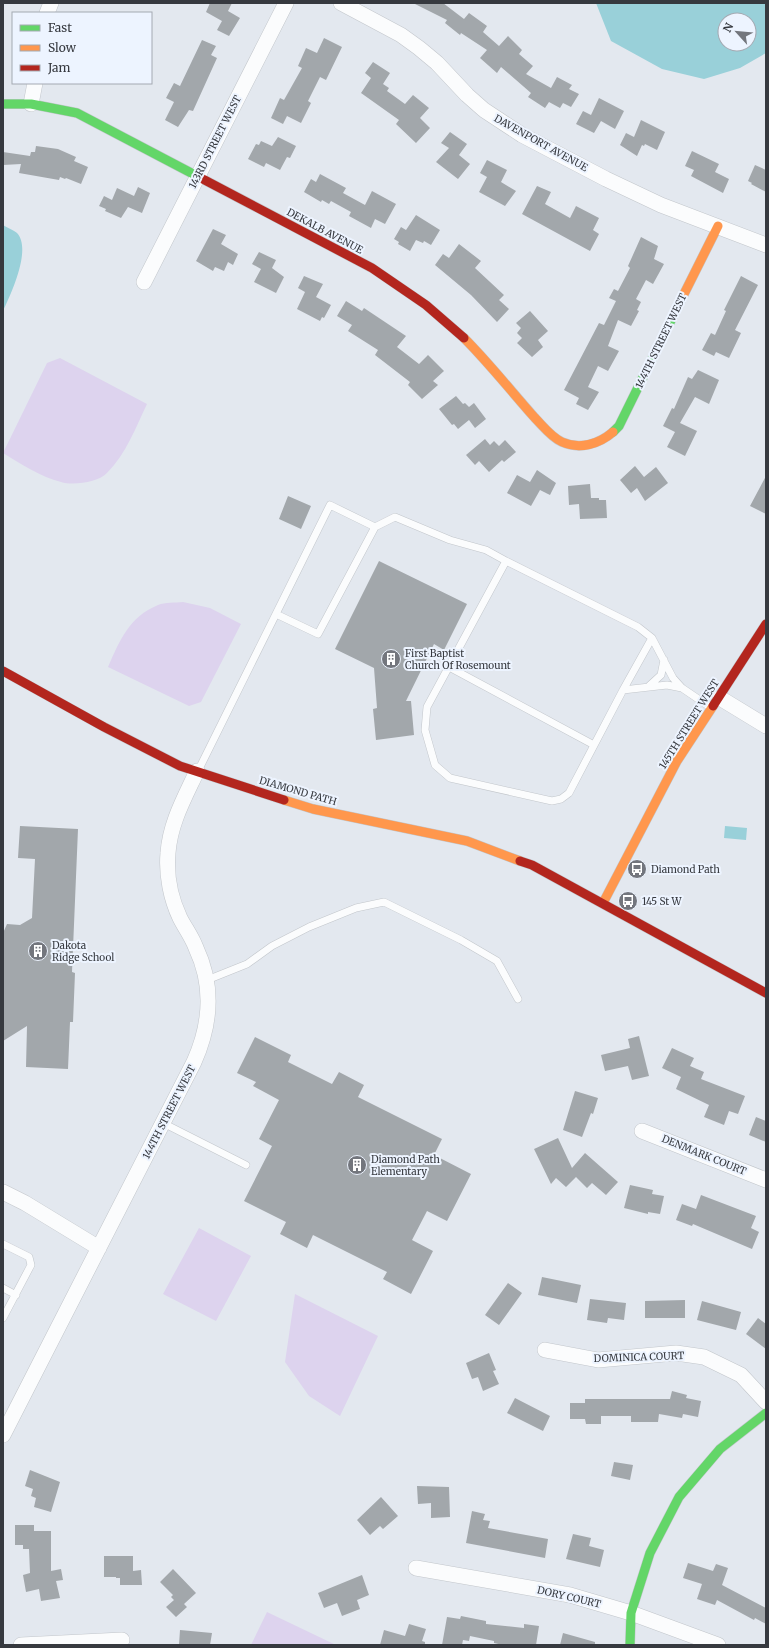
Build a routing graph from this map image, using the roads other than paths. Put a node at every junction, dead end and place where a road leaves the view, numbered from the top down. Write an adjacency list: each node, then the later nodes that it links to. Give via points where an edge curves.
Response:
1 (286, 3): 6 (street, 143RD STREET WEST)
2 (341, 3): 7 (street, DAVENPORT AVENUE, via 394,31 419,48 467,95 503,124 633,192)
3 (34, 84): 5 (street)
4 (3, 104): 5 (street, DEKALB AVENUE)
5 (31, 104): 6 (street, DEKALB AVENUE, via 77,113)
6 (197, 176): 9 (street, 143RD STREET WEST); 10 (street, DEKALB AVENUE, via 349,255 394,282 435,313 474,348 553,436 572,445)
7 (718, 226): 8 (street, DAVENPORT AVENUE); 10 (street, 144TH STREET WEST, via 619,426 608,437)
8 (766, 244)
9 (144, 282)
10 (593, 444)
11 (375, 527): 12 (lane, via 395,517 450,540 486,550); 13 (lane, via 318,634); 13 (lane, via 330,505)
12 (506, 560): 15 (lane, via 638,627); 17 (lane)
13 (276, 614): 25 (lane)
14 (766, 624): 22 (street, 145TH STREET WEST)
15 (652, 638): 16 (lane); 21 (lane)
16 (664, 660): 19 (lane, via 661,676); 20 (lane, via 673,678)
17 (449, 667): 24 (lane); 24 (lane, via 427,707 425,730 435,765 450,778 552,801 561,799 569,793)
18 (3, 671): 25 (street, DIAMOND PATH, via 104,727 180,766)
19 (649, 686): 20 (lane, via 667,685); 21 (lane)
20 (682, 688): 22 (lane)
21 (623, 690): 24 (lane)
22 (716, 703): 23 (street); 26 (street, 145TH STREET WEST, via 677,761)
23 (766, 726)
24 (594, 746)
25 (197, 771): 26 (street, DIAMOND PATH, via 313,809 467,841 532,865); 27 (street, 144TH STREET WEST, via 174,821 168,853 168,870 174,902 196,947)
26 (603, 904): 28 (street, DIAMOND PATH)
27 (207, 980): 29 (lane, via 247,964 272,946 309,927 356,908 384,902 497,961); 30 (street, 144TH STREET WEST, via 208,1013 201,1047)
28 (766, 992)
29 (518, 999)
30 (163, 1123): 32 (lane); 36 (street, 144TH STREET WEST)
31 (642, 1131): 33 (street, DENMARK COURT)
32 (246, 1166)
33 (766, 1180)
34 (3, 1192): 36 (street)
35 (3, 1244): 38 (lane, via 29,1258 31,1265)
36 (99, 1248): 43 (street, 144TH STREET WEST)
37 (3, 1288): 38 (lane)
38 (16, 1295): 39 (lane)
39 (3, 1318)
40 (545, 1350): 41 (street, DOMINICA COURT, via 598,1360 676,1354 704,1357 741,1375)
41 (766, 1402)
42 (766, 1414): 45 (street, via 720,1449 679,1497 650,1553)
43 (3, 1435)
44 (416, 1568): 45 (street, DORY COURT, via 570,1595)
45 (631, 1613): 48 (street); 49 (street, DORY COURT)
46 (122, 1640): 47 (street)
47 (21, 1645)
48 (630, 1645)
49 (718, 1645)

